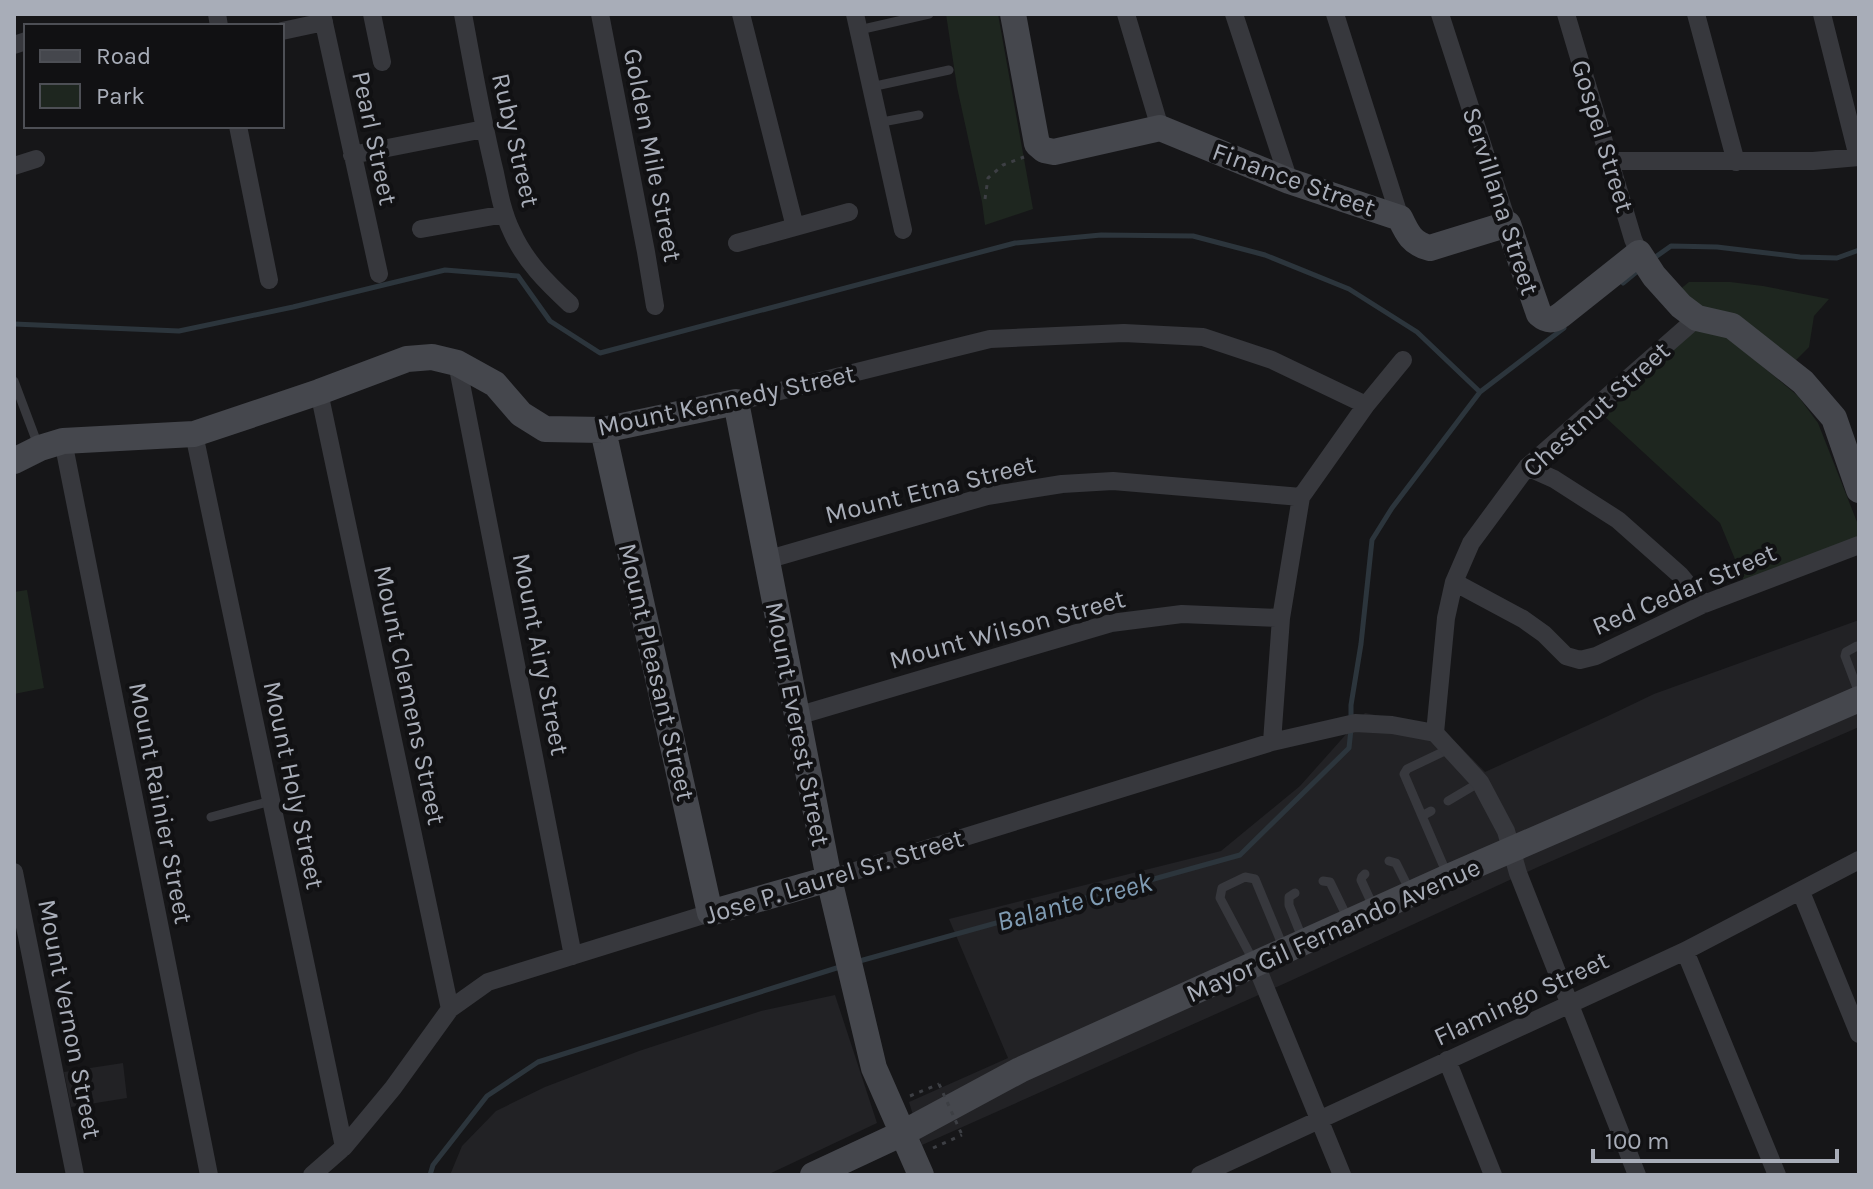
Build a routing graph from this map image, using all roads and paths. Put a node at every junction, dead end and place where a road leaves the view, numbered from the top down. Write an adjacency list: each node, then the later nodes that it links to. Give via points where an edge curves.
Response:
1 (372, 14): 17 (street)
2 (463, 14): 24 (street, Ruby Street)
3 (600, 14): 46 (street, Golden Mile Street)
4 (741, 14): 38 (street)
5 (929, 14): 15 (lane)
6 (1013, 14): 25 (street)
7 (1126, 14): 23 (street)
8 (1234, 14): 32 (street)
9 (1335, 14): 36 (street)
10 (1440, 14): 37 (street, Servillana Street)
11 (1566, 14): 29 (street, Gospel Street)
12 (1696, 14): 30 (street)
13 (1822, 14): 27 (street)
14 (323, 18): 16 (street); 26 (street, Pearl Street)
15 (856, 22): 19 (street)
16 (284, 30)
17 (382, 62)
18 (949, 70): 19 (lane)
19 (871, 87): 21 (street)
20 (919, 115): 21 (lane)
21 (877, 123): 40 (street)
22 (238, 128): 44 (street)
23 (1160, 128): 25 (street, via 1054,152); 32 (street, Finance Street)
24 (484, 129): 26 (street); 35 (street, Ruby Street)
25 (1037, 144): 33 (path, via 1030,155 1003,165 988,178)
26 (352, 155): 43 (street, Pearl Street)
27 (1859, 157): 30 (street)
28 (36, 159): 31 (street)
29 (1610, 161): 30 (street); 42 (street, Gospel Street)
30 (1736, 162)
31 (14, 166)
32 (1289, 181): 36 (street, Finance Street)
33 (985, 199)
34 (849, 212): 38 (street)
35 (505, 214): 39 (street); 45 (street, Ruby Street, via 534,268)
36 (1400, 218): 37 (street, Finance Street, via 1415,243 1430,248)
37 (1508, 224): 42 (street, Servillana Street, via 1539,314 1549,320)
38 (795, 227): 41 (street)
39 (421, 229)
40 (903, 230)
41 (737, 243)
42 (1645, 262): 47 (street, Chestnut Street, via 1672,298)
43 (379, 274)
44 (269, 280)
45 (570, 304)
46 (655, 306)
47 (1697, 318): 58 (street, Chestnut Street); 59 (street, Chestnut Street, via 1732,326 1803,382 1834,418)
48 (1403, 360): 53 (street)
49 (457, 363): 51 (street, Mount Kennedy Street, via 407,359); 54 (street, Mount Kennedy Street, via 495,384 521,414 545,429); 94 (street, Mount Airy Street)
50 (14, 381): 56 (lane)
51 (319, 392): 55 (street, Mount Kennedy Street); 97 (street, Mount Clemens Street)
52 (736, 402): 53 (street, Mount Kennedy Street, via 990,339 1124,333 1203,337 1272,360); 54 (street, Mount Kennedy Street); 62 (street, Mount Everest Street)
53 (1366, 405): 60 (street)
54 (603, 430): 90 (street, Mount Pleasant Street)
55 (194, 434): 56 (street, Mount Kennedy Street); 73 (street, Mount Holy Street)
56 (51, 444): 57 (street, Mount Kennedy Street); 106 (street, Mount Rainier Street)
57 (14, 461)
58 (1527, 467): 63 (street, Chestnut Street, via 1471,543); 64 (street, via 1618,520)
59 (1859, 490)
60 (1301, 497): 62 (street, Mount Etna Street, via 1113,481 1062,484 987,496); 65 (street)
61 (1859, 545): 64 (street, Red Cedar Street)
62 (766, 560): 68 (street, Mount Everest Street)
63 (1454, 582): 64 (street, Red Cedar Street, via 1523,619 1566,656 1580,660); 69 (street, Chestnut Street)
64 (1704, 604)
65 (1281, 618): 68 (street, Mount Wilson Street, via 1182,614 1111,623); 70 (street)
66 (1857, 646): 67 (lane, via 1845,656)
67 (1859, 696): 78 (street, Mayor Gil Fernando Avenue)
68 (797, 716): 84 (street, Mount Everest Street)
69 (1435, 733): 70 (street, Jose P. Laurel Sr. Street, via 1349,724); 71 (street)
70 (1272, 742): 84 (street, Jose P. Laurel Sr. Street)
71 (1449, 749): 72 (street); 76 (lane, via 1404,774)
72 (1480, 782): 74 (lane); 78 (street, via 1506,831)
73 (271, 801): 77 (lane); 103 (street, Mount Holy Street)
74 (1448, 801)
75 (1431, 811): 76 (lane)
76 (1422, 816): 83 (lane)
77 (211, 817)
78 (1510, 850): 83 (street, Mayor Gil Fernando Avenue); 96 (street)
79 (1859, 860): 86 (street, Flamingo Street)
80 (1389, 861): 88 (lane, via 1396,863)
81 (14, 872): 105 (street, Mount Vernon Street)
82 (1365, 874): 89 (lane, via 1361,880)
83 (1448, 877): 88 (street, Mayor Gil Fernando Avenue)
84 (829, 879): 90 (street, Jose P. Laurel Sr. Street); 102 (street, Mount Everest Street, via 874,1068)
85 (1323, 881): 91 (lane, via 1330,882)
86 (1801, 892): 93 (street, Flamingo Street); 98 (street)
87 (1295, 893): 92 (lane, via 1289,897)
88 (1411, 894): 89 (street, Mayor Gil Fernando Avenue)
89 (1375, 911): 91 (street, Mayor Gil Fernando Avenue)
90 (710, 913): 94 (street, Jose P. Laurel Sr. Street)
91 (1350, 922): 92 (street, Mayor Gil Fernando Avenue)
92 (1295, 947): 95 (street, Mayor Gil Fernando Avenue); 95 (lane, via 1255,879 1245,877 1222,888 1220,898)
93 (1685, 951): 96 (street, Flamingo Street); 113 (street)
94 (573, 956): 97 (street, Jose P. Laurel Sr. Street, via 488,982)
95 (1256, 965): 101 (street); 102 (street, Mayor Gil Fernando Avenue, via 1020,1070)
96 (1571, 1004): 99 (street, Flamingo Street); 112 (street)
97 (450, 1009): 103 (street, Jose P. Laurel Sr. Street)
98 (1859, 1034)
99 (1447, 1060): 101 (street, Flamingo Street); 111 (street)
100 (905, 1098): 104 (path, bridge, via 939,1084 962,1135)
101 (1320, 1121): 109 (street, Flamingo Street); 110 (street)
102 (903, 1133): 104 (street, Mount Everest Street); 108 (street, Mayor Gil Fernando Avenue)
103 (344, 1147): 107 (street, Jose P. Laurel Sr. Street)
104 (924, 1163)
105 (75, 1175)
106 (209, 1175)
107 (312, 1175)
108 (813, 1175)
109 (1200, 1175)
110 (1342, 1175)
111 (1493, 1175)
112 (1637, 1175)
113 (1777, 1175)

